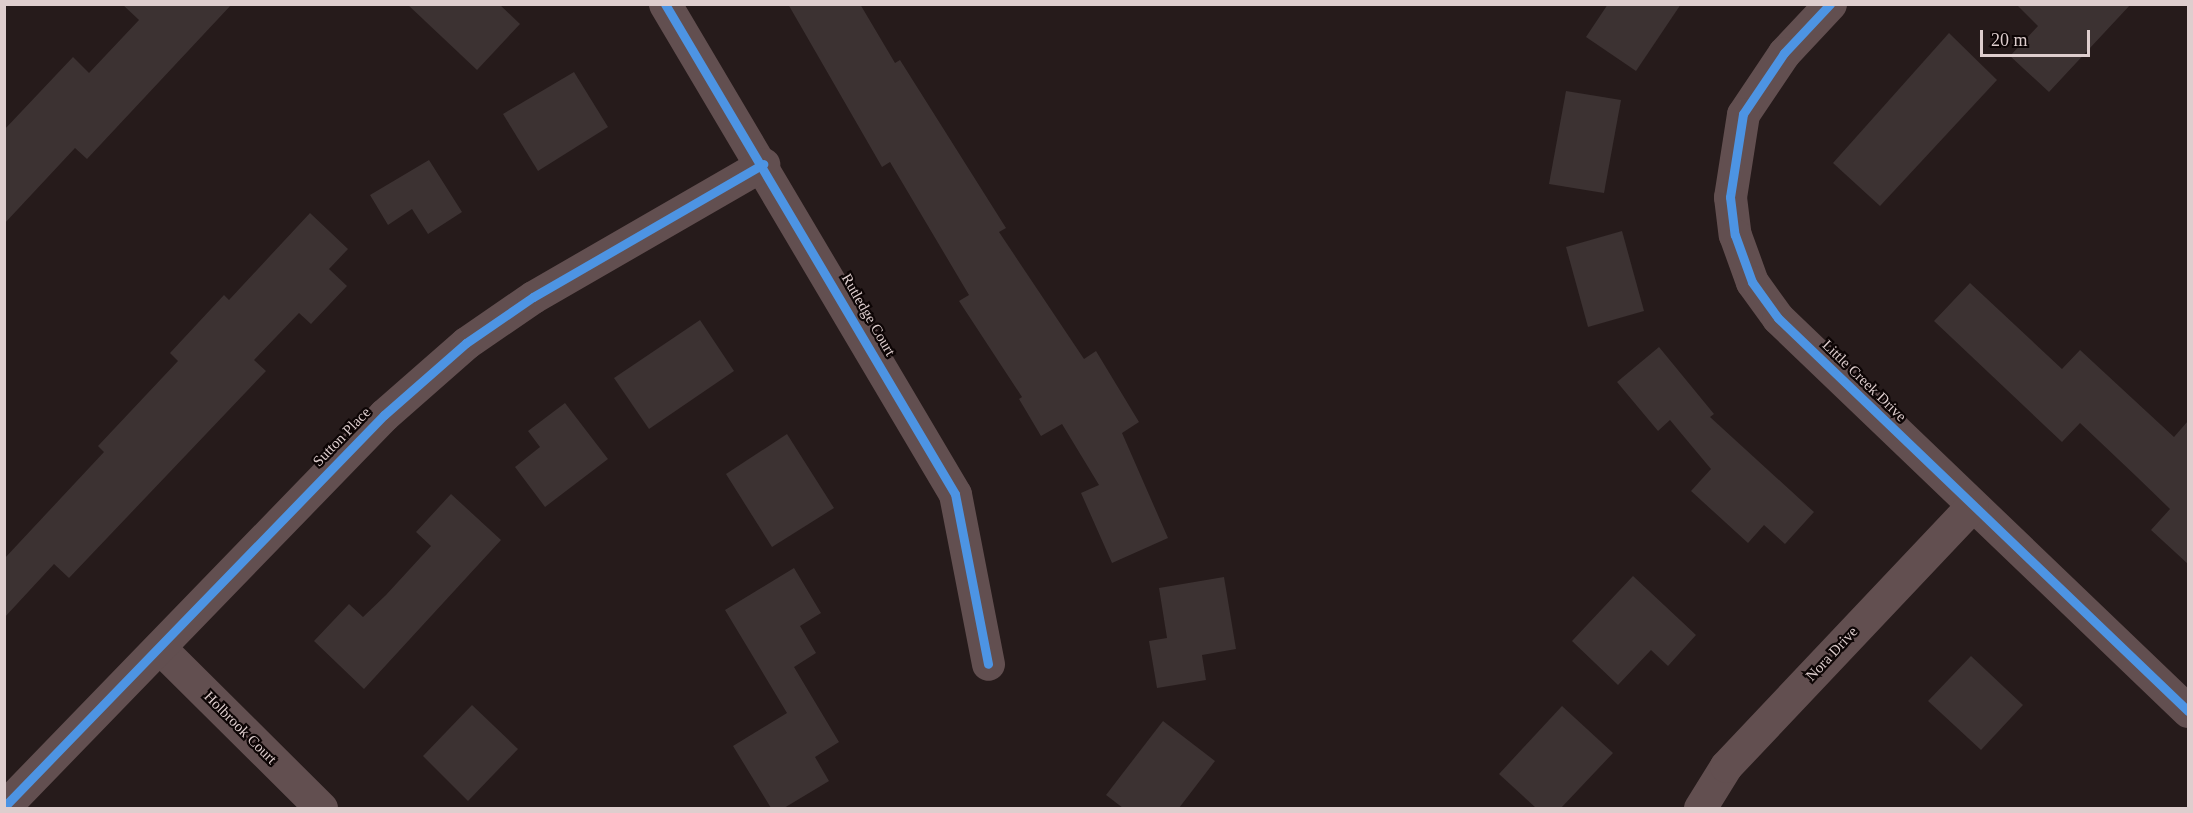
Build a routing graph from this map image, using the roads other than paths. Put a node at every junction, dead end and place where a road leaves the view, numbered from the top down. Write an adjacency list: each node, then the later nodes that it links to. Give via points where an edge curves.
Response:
1 (665, 4): 3 (street, Rutledge Court)
2 (1830, 4): 4 (street, Little Creek Drive, via 1784,53 1743,114 1730,197 1736,235 1752,282 1778,318)
3 (763, 164): 5 (street, Sutton Place, via 533,297 466,343 384,415); 6 (street, Rutledge Court, via 955,494)
4 (1972, 506): 7 (street, Little Creek Drive); 10 (street, Nora Drive, via 1726,766)
5 (160, 648): 8 (street, Sutton Place); 9 (street, Holbrook Court)
6 (988, 664)
7 (2188, 711)
8 (4, 807)
9 (321, 808)
10 (1700, 808)

